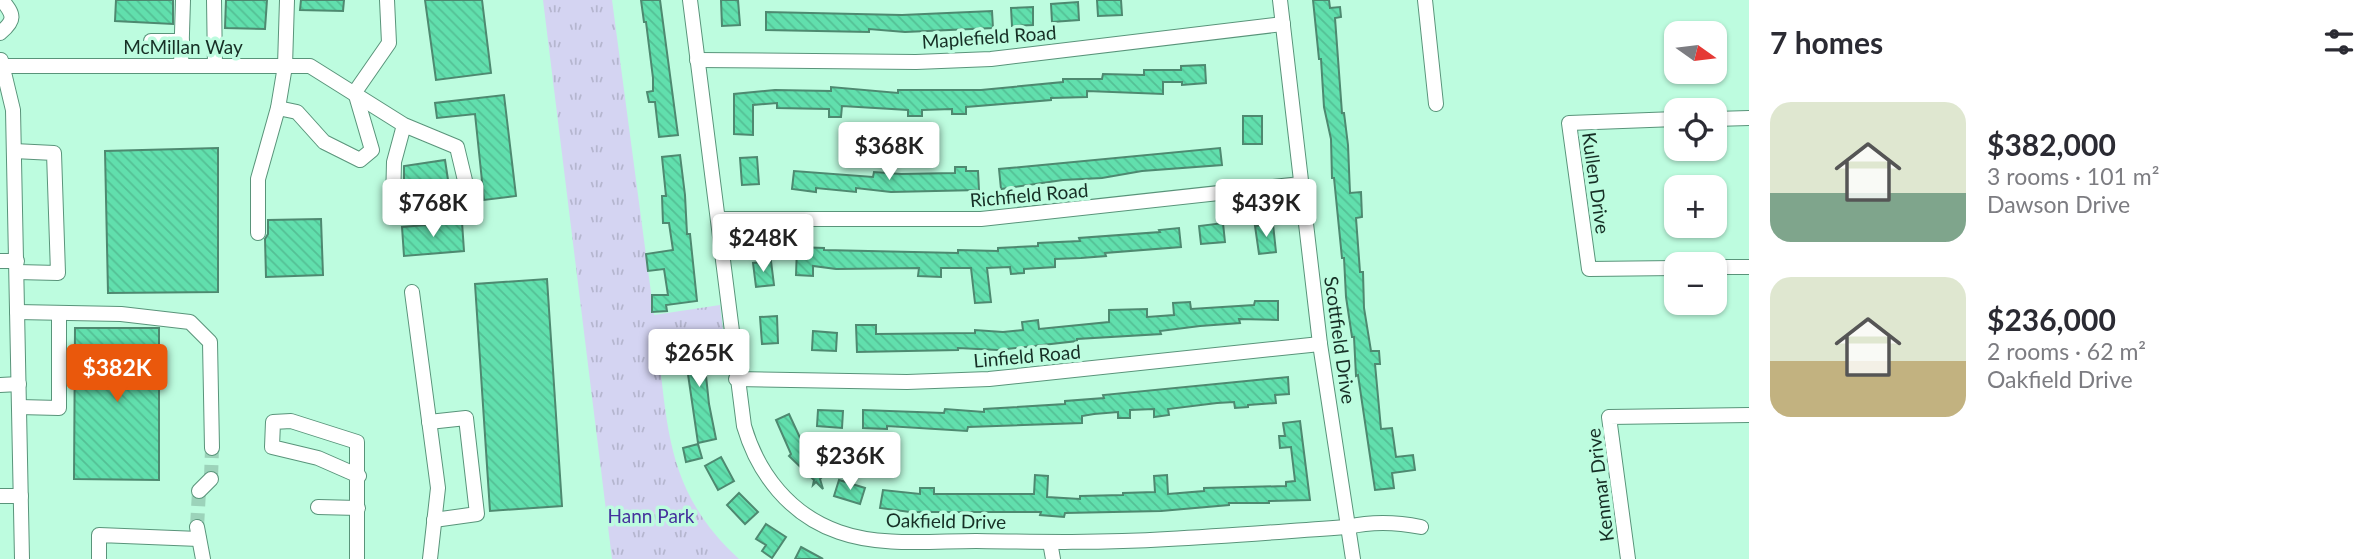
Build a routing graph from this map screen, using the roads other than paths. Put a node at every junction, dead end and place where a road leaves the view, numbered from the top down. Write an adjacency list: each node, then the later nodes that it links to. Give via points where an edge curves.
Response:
1 (2, 0): 10 (street, via 12,18)
2 (183, 0): 12 (street)
3 (214, 0): 16 (street)
4 (286, 0): 17 (street)
5 (387, 0): 18 (street, via 389,43)
6 (690, 0): 13 (street, Oakfield Drive)
7 (1280, 0): 9 (street, Scottfield Drive)
8 (1425, 0): 19 (street)
9 (1283, 24): 13 (street, Maplefield Road, via 978,60); 26 (street, Scottfield Drive)
10 (0, 33)
11 (151, 41): 12 (street)
12 (182, 41): 15 (street)
13 (697, 60): 27 (street, Oakfield Drive)
14 (2, 62): 15 (street, McMillan Way); 25 (street, via 13,110)
15 (181, 66): 16 (street, McMillan Way)
16 (215, 66): 17 (street, McMillan Way)
17 (285, 66): 18 (street, McMillan Way, via 310,65); 20 (street)
18 (355, 92): 20 (street, via 372,150 359,160 324,142 297,112); 24 (street, McMillan Way)
19 (1436, 104)
20 (278, 108): 28 (street, via 258,179)
21 (1749, 118): 23 (street)
22 (1664, 119): 33 (street, Kullen Drive, via 1569,122 1588,269)
23 (1727, 119)
24 (404, 125): 24 (street, McMillan Way, via 394,162 393,203 410,216 456,214 468,193 457,147)
25 (14, 151): 30 (street); 30 (street, via 54,153 58,273)
26 (1301, 184): 27 (street, Richfield Road, via 981,219); 37 (street, Scottfield Drive)
27 (718, 219): 38 (street, Oakfield Drive)
28 (258, 233)
29 (0, 261): 30 (street)
30 (17, 267): 35 (street)
31 (1727, 267): 32 (street)
32 (1749, 267)
33 (1664, 268)
34 (412, 292): 43 (street)
35 (18, 312): 36 (street); 39 (street)
36 (59, 313): 41 (street, via 59,408); 44 (street, via 190,322 210,342)
37 (1320, 344): 38 (street, Linfield Road, via 989,379); 53 (street, Scottfield Drive)
38 (736, 379): 55 (street, Oakfield Drive, via 756,460 790,503 821,524 853,537 889,541)
39 (19, 384): 40 (street); 41 (street)
40 (0, 385)
41 (19, 407): 49 (street)
42 (1749, 415): 64 (street, Kenmar Drive, via 1609,417)
43 (429, 422): 52 (street, via 438,488); 52 (street, via 466,418 477,514)
44 (212, 448)
45 (359, 476): 45 (street, via 357,442 291,421 273,422 272,447 318,458); 51 (street)
46 (211, 479): 47 (street)
47 (199, 491)
48 (0, 496): 49 (street)
49 (21, 496): 56 (street)
50 (318, 507): 51 (street)
51 (358, 508): 59 (street)
52 (434, 520): 61 (street)
53 (1348, 527): 54 (street, Oakfield Drive, via 1388,522); 55 (street, Oakfield Drive); 63 (street, Scottfield Drive)
54 (1421, 527)
55 (1050, 542): 62 (street)
56 (22, 559)
57 (99, 559): 58 (street, via 99,535 198,533)
58 (203, 559)
59 (357, 559)
60 (423, 559): 61 (street)
61 (430, 559)
62 (1053, 559)
63 (1353, 559)
64 (1628, 559)

